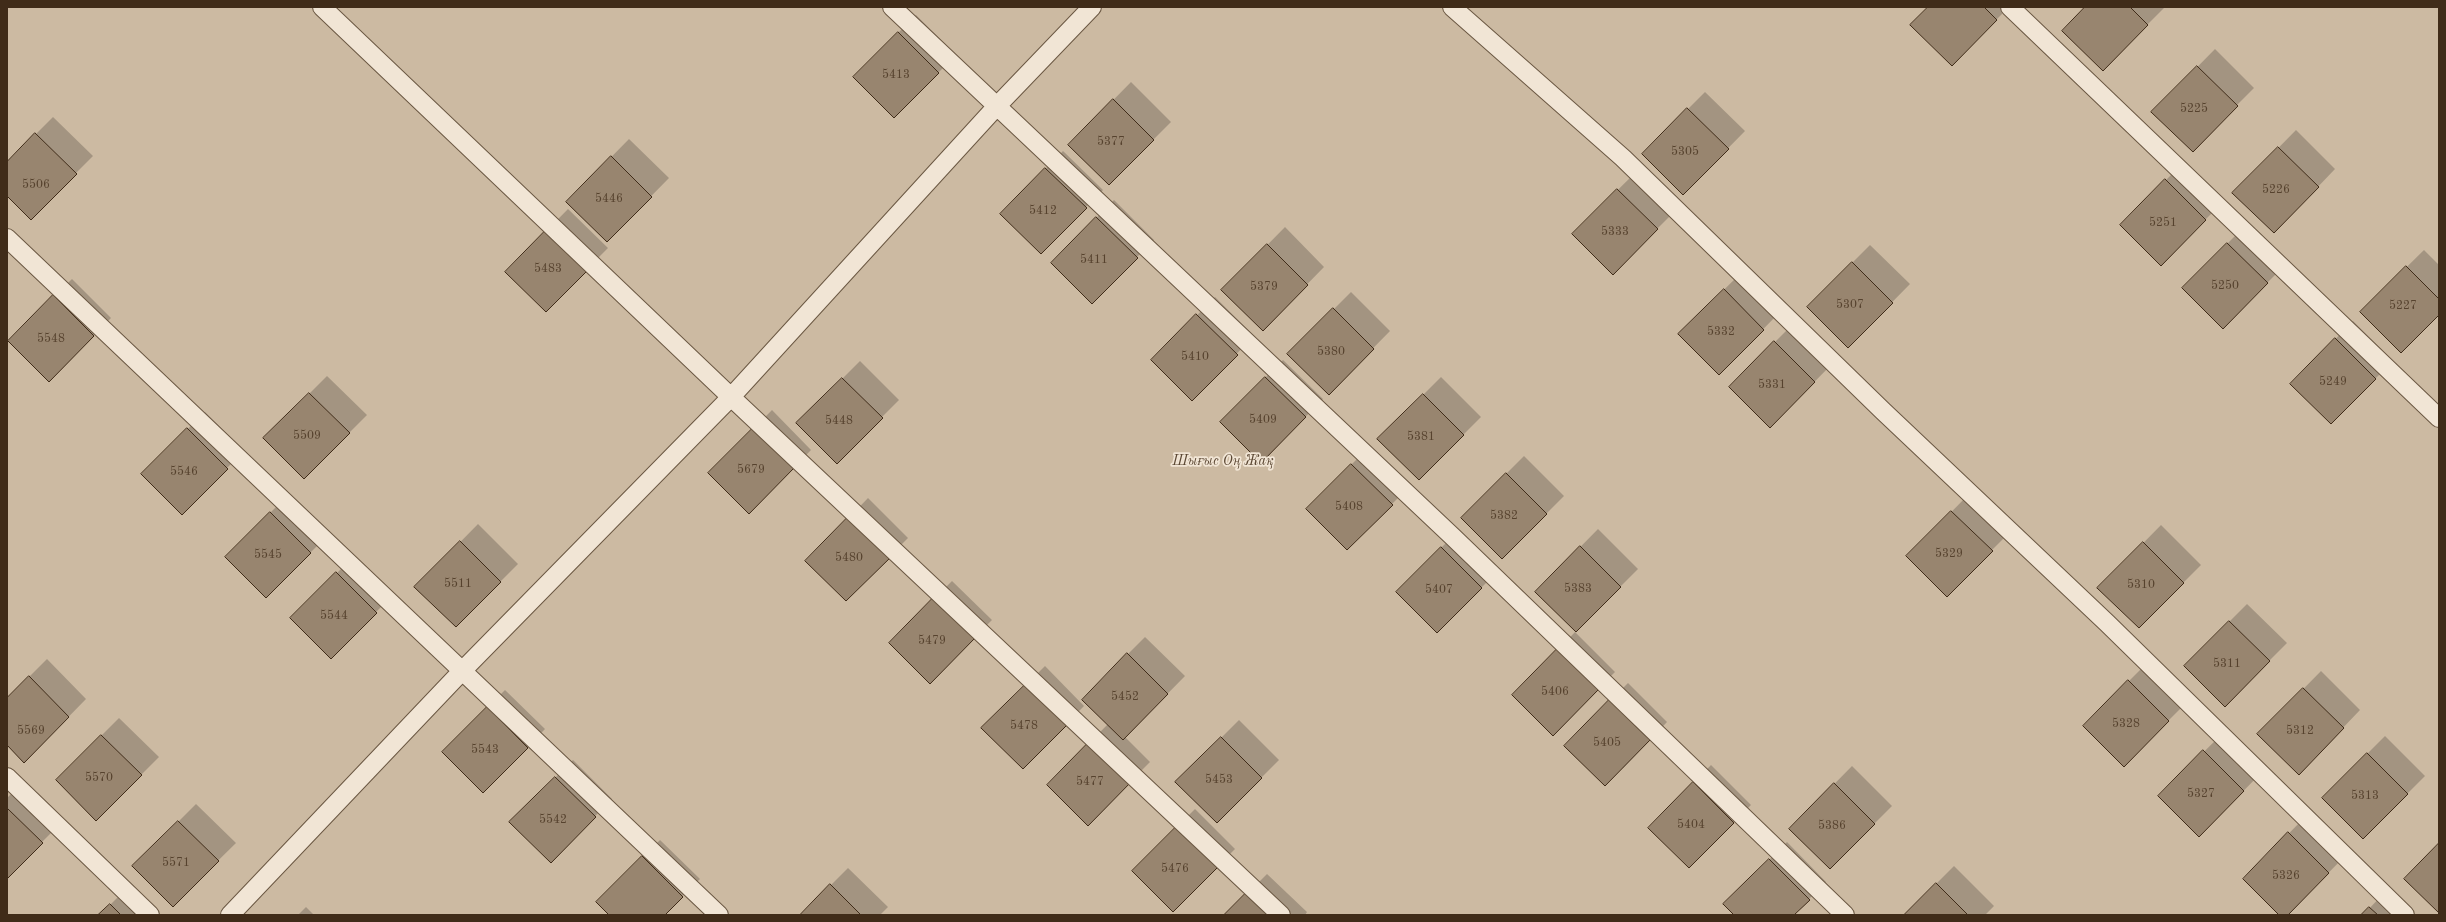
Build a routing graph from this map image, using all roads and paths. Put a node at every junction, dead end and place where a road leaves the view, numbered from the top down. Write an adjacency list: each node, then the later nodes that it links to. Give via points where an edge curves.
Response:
1 (322, 7): 8 (lane)
2 (892, 7): 6 (lane)
3 (1092, 7): 6 (lane)
4 (1452, 7): 17 (lane, via 1623,158 1888,416 2108,623)
5 (2010, 7): 9 (lane)
6 (996, 107): 8 (lane); 16 (lane, via 1453,537)
7 (7, 238): 10 (lane)
8 (731, 397): 10 (lane); 15 (lane)
9 (2439, 418)
10 (463, 670): 13 (lane); 14 (lane)
11 (7, 777): 12 (lane)
12 (150, 915)
13 (230, 915)
14 (719, 915)
15 (1281, 915)
16 (1845, 915)
17 (2405, 915)

